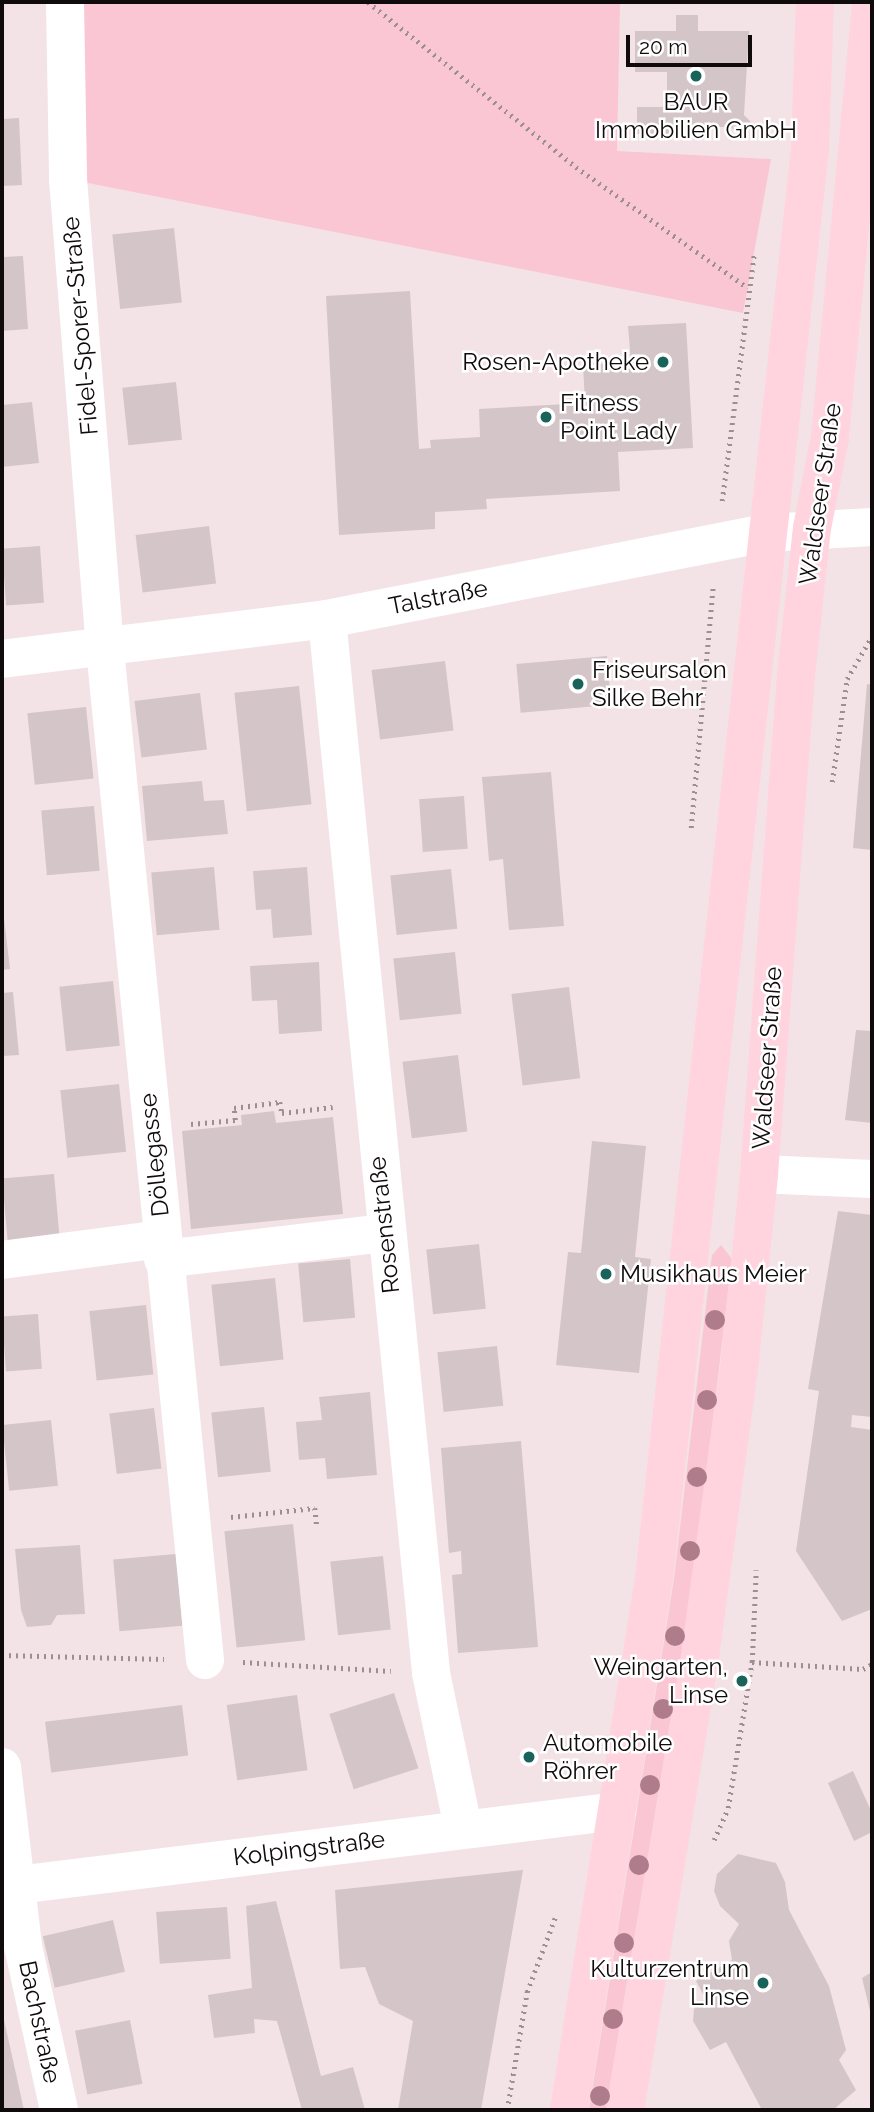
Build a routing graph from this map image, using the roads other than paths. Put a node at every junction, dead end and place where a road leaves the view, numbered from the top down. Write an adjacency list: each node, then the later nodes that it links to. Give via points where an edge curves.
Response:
1 (65, 2): 8 (street, Fidel-Sporer-Straße, via 68,179)
2 (815, 2): 6 (main road, Waldseer Straße, via 810,149)
3 (872, 2): 5 (main road, Waldseer Straße, via 830,437)
4 (872, 527): 5 (street, Talstraße)
5 (811, 528): 6 (street, Talstraße); 10 (main road, Waldseer Straße, via 779,868)
6 (766, 533): 7 (street, Talstraße); 17 (main road, Waldseer Straße, via 654,1578)
7 (327, 619): 8 (street, Talstraße); 12 (street, Rosenstraße)
8 (105, 649): 9 (street, Talstraße); 13 (street, Döllegasse)
9 (2, 659)
10 (759, 1174): 11 (street); 22 (main road, Waldseer Straße, via 740,1359 699,1664)
11 (872, 1179)
12 (385, 1233): 13 (street); 18 (street, Rosenstraße, via 431,1674)
13 (162, 1249): 14 (street); 15 (street, Döllegasse)
14 (2, 1260)
15 (205, 1660)
16 (2, 1767): 19 (street, Bachstraße)
17 (617, 1811): 18 (street, Kolpingstraße); 21 (main road, Waldseer Straße)
18 (463, 1828): 19 (street, Kolpingstraße)
19 (8, 1886): 20 (street, Bachstraße)
20 (59, 2110)
21 (569, 2110)
22 (625, 2110)

